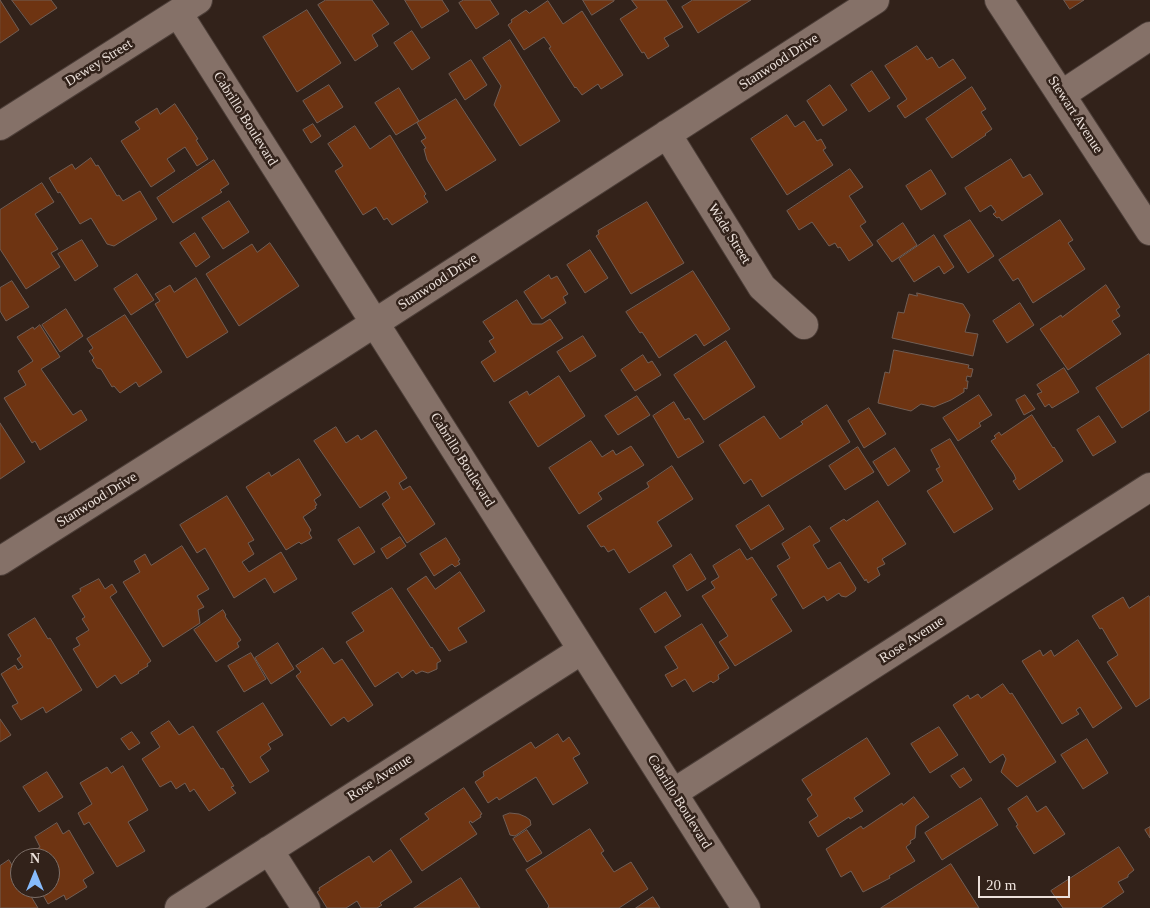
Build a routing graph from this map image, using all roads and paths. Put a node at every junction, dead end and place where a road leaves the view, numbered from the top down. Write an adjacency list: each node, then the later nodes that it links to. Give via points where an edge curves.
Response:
1 (875, 0): 7 (street, Stanwood Drive)
2 (999, 0): 5 (street, Stewart Avenue)
3 (188, 6): 6 (street, Dewey Street); 9 (street, Cabrillo Boulevard)
4 (1150, 36): 5 (street)
5 (1061, 95): 8 (street, Stewart Avenue)
6 (0, 126)
7 (667, 134): 9 (street, Stanwood Drive); 10 (street, Wade Street, via 762,287)
8 (1150, 231)
9 (375, 323): 12 (street, Stanwood Drive); 13 (street, Cabrillo Boulevard)
10 (804, 325)
11 (1150, 487): 14 (street, Rose Avenue)
12 (0, 561)
13 (582, 650): 14 (street, Cabrillo Boulevard); 15 (street, Rose Avenue)
14 (674, 793): 18 (street, Cabrillo Boulevard)
15 (269, 850): 16 (street, Rose Avenue); 17 (street)
16 (179, 908)
17 (306, 908)
18 (746, 908)

